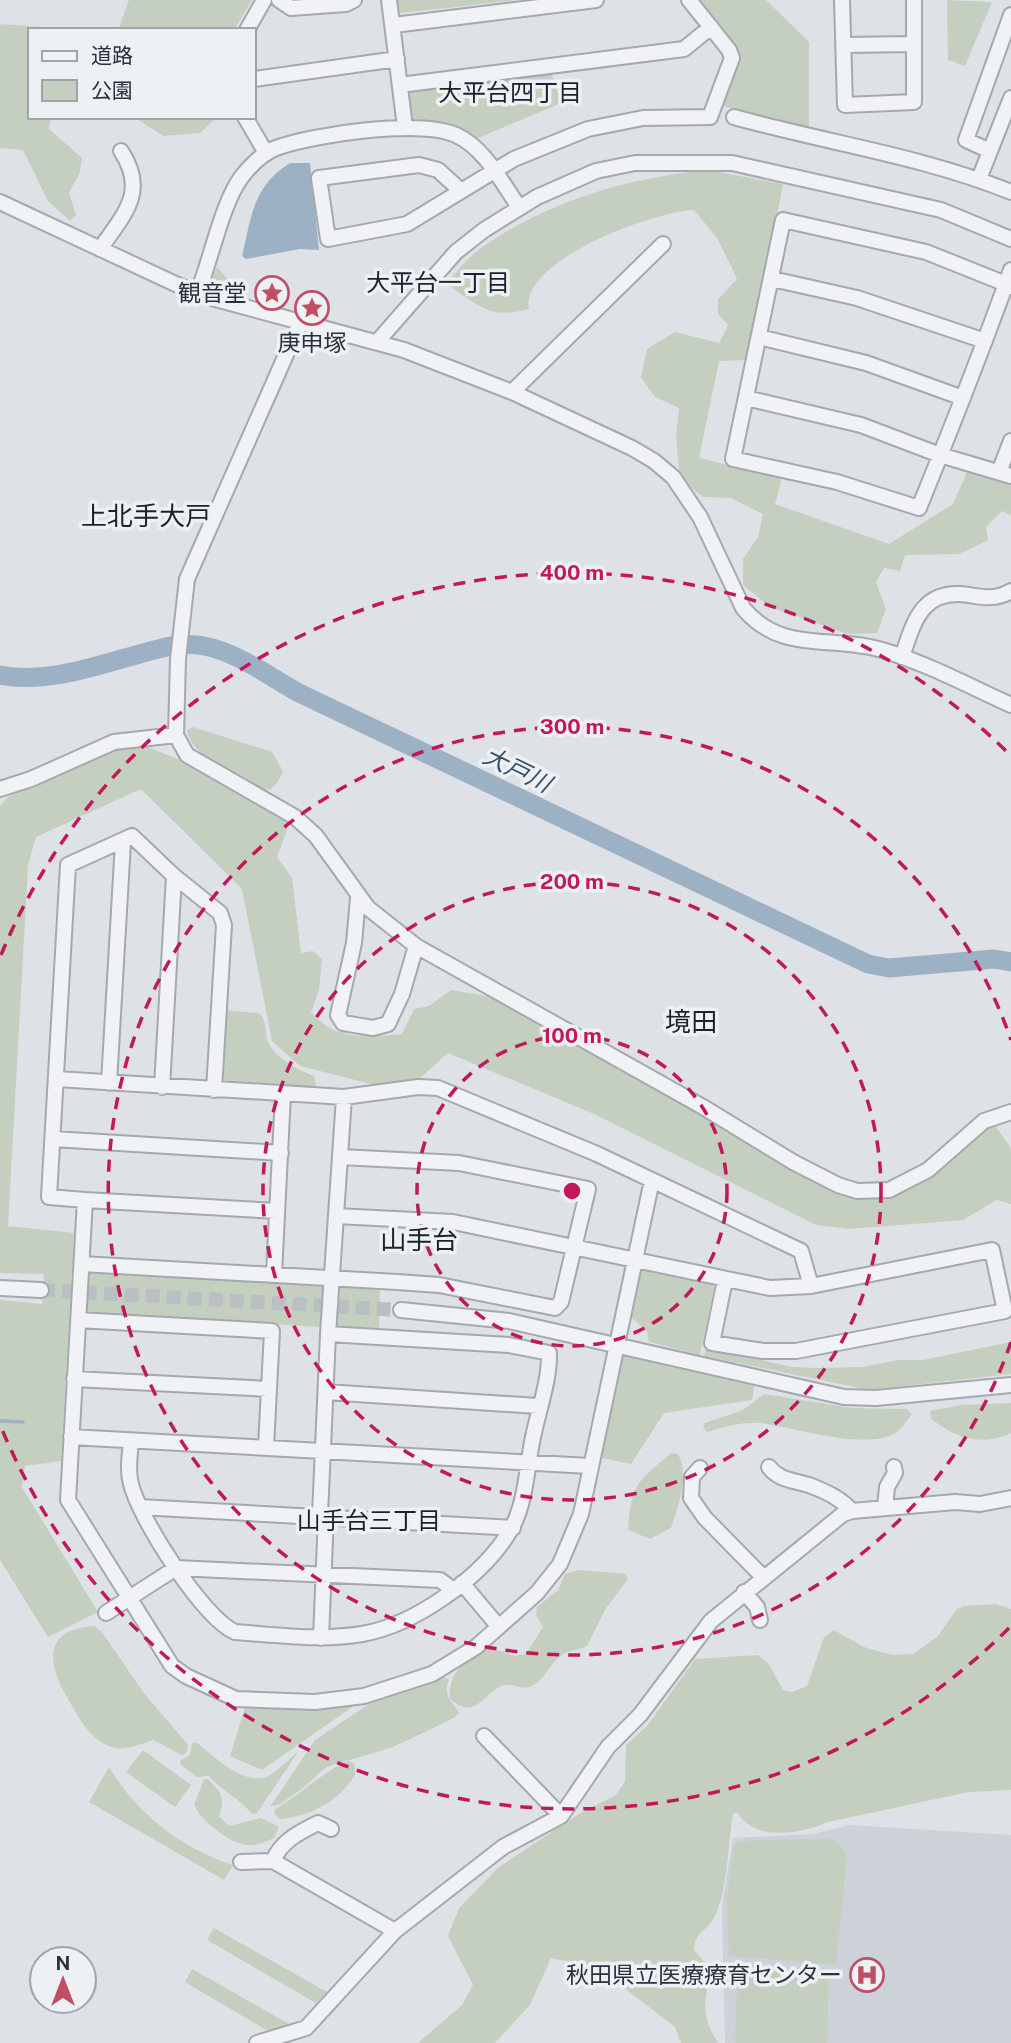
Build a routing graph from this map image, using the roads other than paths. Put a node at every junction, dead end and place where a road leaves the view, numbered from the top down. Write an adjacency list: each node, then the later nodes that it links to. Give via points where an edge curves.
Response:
1 (264, 0): 12 (street)
2 (279, 0): 3 (street, via 291,8)
3 (354, 0)
4 (389, 0): 10 (street)
5 (596, 0): 10 (street)
6 (689, 0): 11 (street)
7 (842, 0): 14 (street)
8 (914, 0): 13 (street)
9 (1011, 15): 23 (street, via 967,130 966,140)
10 (394, 24): 15 (street)
11 (711, 27): 17 (street, via 684,49); 25 (street, via 732,58 710,117 643,118 588,130)
12 (248, 28)
13 (914, 44): 14 (street); 14 (street, via 915,103 845,105)
14 (843, 45)
15 (397, 59): 16 (street); 17 (street)
16 (256, 79)
17 (400, 85): 21 (street)
18 (1011, 98): 23 (street)
19 (734, 117): 26 (street)
20 (246, 119): 24 (street)
21 (405, 127): 24 (street, via 301,141); 25 (street, via 456,135 474,146)
22 (121, 151): 33 (street, via 130,165 133,196)
23 (990, 151): 26 (street)
24 (266, 153): 37 (street, via 234,187)
25 (493, 171): 27 (street); 30 (street)
26 (979, 179): 28 (street)
27 (460, 190): 27 (street, via 407,224 328,239 319,178 419,166 438,170)
28 (1011, 192)
29 (0, 202): 33 (street)
30 (519, 207): 31 (street, via 596,172 635,163 732,163 941,210); 41 (street, via 456,252)
31 (1011, 239)
32 (663, 244): 42 (street)
33 (100, 249): 37 (street)
34 (1011, 270): 36 (street)
35 (772, 279): 36 (street, via 783,220 926,252); 39 (street); 40 (street, via 857,298)
36 (1008, 286): 40 (street)
37 (197, 294): 38 (street)
38 (300, 323): 41 (street); 51 (street, via 187,579)
39 (759, 338): 43 (street); 44 (street, via 866,363)
40 (985, 341): 44 (street)
41 (377, 342): 42 (street)
42 (512, 392): 49 (street, via 632,447 673,477 700,517 743,608 754,621 791,640 849,643)
43 (746, 398): 46 (street, via 861,425); 46 (street, via 733,459 837,482 919,508)
44 (963, 398): 46 (street)
45 (1011, 441): 47 (street)
46 (940, 455): 47 (street)
47 (1005, 474)
48 (1011, 591): 49 (street, via 1001,597 947,594 935,600 919,611)
49 (902, 657): 50 (street)
50 (1011, 705)
51 (176, 735): 52 (street, via 114,742); 55 (street, via 187,755 295,817 316,836)
52 (0, 789)
53 (123, 842): 54 (street, via 132,836); 57 (street, via 68,864); 58 (street)
54 (174, 876): 59 (street); 60 (street, via 220,913 224,925)
55 (358, 898): 56 (street); 56 (street, via 354,943 338,1015 343,1023 373,1028 388,1024)
56 (416, 946): 63 (street, via 793,1162 858,1191 889,1190 919,1175 984,1121)
57 (57, 1079): 58 (street); 64 (street)
58 (109, 1083): 59 (street)
59 (162, 1087): 60 (street)
60 (214, 1090): 61 (street)
61 (283, 1094): 62 (street); 65 (street)
62 (345, 1097): 66 (street); 67 (street, via 438,1088)
63 (1011, 1112)
64 (53, 1139): 65 (street); 68 (street, via 49,1197)
65 (282, 1153): 69 (street)
66 (340, 1157): 70 (street); 71 (street, via 459,1163 588,1189)
67 (652, 1180): 72 (street); 77 (street, via 801,1251)
68 (85, 1200): 69 (street); 73 (street)
69 (277, 1211): 74 (street)
70 (336, 1216): 71 (street, via 453,1222); 75 (street)
71 (575, 1247): 72 (street); 75 (street, via 561,1303 555,1308 439,1285)
72 (635, 1260): 76 (street); 83 (street)
73 (82, 1264): 74 (street); 81 (street)
74 (274, 1274): 75 (street)
75 (332, 1277): 82 (street)
76 (725, 1280): 77 (street, via 770,1288); 77 (street, via 712,1343 763,1351 796,1351 1005,1311 992,1250)
77 (811, 1286)
78 (0, 1288): 79 (street)
79 (41, 1290)
80 (401, 1310): 83 (street, via 499,1320)
81 (78, 1320): 84 (street); 86 (street, via 272,1331)
82 (328, 1334): 87 (street); 88 (street, via 509,1345 549,1353)
83 (615, 1344): 85 (street, via 844,1397); 94 (street)
84 (74, 1379): 86 (street); 89 (street)
85 (1011, 1385)
86 (269, 1389): 91 (street)
87 (326, 1392): 88 (street); 92 (street)
88 (538, 1406): 93 (street)
89 (71, 1437): 90 (street); 109 (street, via 70,1508)
90 (131, 1441): 91 (street); 99 (street, via 131,1484)
91 (266, 1447): 92 (street)
92 (323, 1452): 93 (street); 102 (street)
93 (528, 1464): 94 (street); 103 (street)
94 (590, 1466): 112 (street, via 581,1514 560,1564 537,1593)
95 (769, 1467): 101 (street, via 775,1475 840,1499)
96 (894, 1467): 100 (street)
97 (700, 1468): 106 (street, via 692,1477 691,1498)
98 (1011, 1498): 100 (street, via 980,1504)
99 (140, 1507): 102 (street); 104 (street)
100 (885, 1508): 101 (street)
101 (852, 1511): 106 (street)
102 (323, 1515): 103 (street); 105 (street)
103 (513, 1528): 107 (street, via 488,1560)
104 (176, 1568): 105 (street); 109 (street); 113 (street, via 222,1626 234,1632)
105 (324, 1575): 107 (street, via 440,1580); 113 (street)
106 (764, 1578): 108 (street)
107 (458, 1586): 112 (street); 113 (street, via 381,1629)
108 (744, 1592): 111 (street, via 757,1607); 115 (street, via 711,1621 640,1715 616,1738)
109 (128, 1599): 110 (street); 112 (street, via 172,1666 236,1699 315,1702 364,1696 432,1674)
110 (106, 1613)
111 (760, 1620)
112 (499, 1627)
113 (321, 1638)
114 (484, 1736): 115 (street)
115 (561, 1816): 119 (street, via 503,1847)
116 (331, 1829): 117 (street, via 318,1823 301,1832 277,1850)
117 (273, 1861): 118 (street); 119 (street)
118 (241, 1862)
119 (395, 1931): 120 (street, via 306,2028)
120 (257, 2043)

